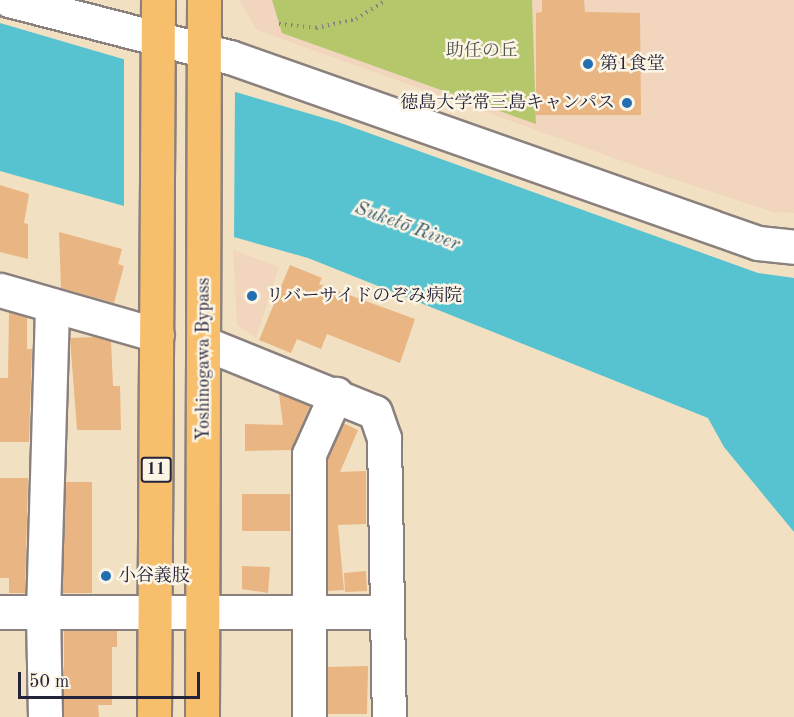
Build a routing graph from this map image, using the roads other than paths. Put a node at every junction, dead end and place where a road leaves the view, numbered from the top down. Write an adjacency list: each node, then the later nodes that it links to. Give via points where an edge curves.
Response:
1 (9, 0): 4 (street)
2 (158, 0): 4 (highway, 11)
3 (204, 0): 5 (highway, Yoshinogawa Bypass)
4 (158, 52): 5 (street); 9 (highway, 11)
5 (204, 65): 6 (street, via 758,243); 10 (highway, Yoshinogawa Bypass)
6 (794, 247)
7 (0, 290): 8 (street)
8 (52, 305): 9 (street); 13 (street)
9 (157, 335): 14 (highway, 11)
10 (204, 343): 11 (street); 15 (highway, Yoshinogawa Bypass)
11 (336, 394): 16 (street, via 309,454); 17 (street, via 375,412 384,438)
12 (0, 612): 13 (street)
13 (43, 612): 14 (street); 18 (street)
14 (154, 612): 15 (street); 19 (highway, 11)
15 (204, 612): 16 (street); 20 (highway, Yoshinogawa Bypass)
16 (307, 612): 17 (street); 21 (street)
17 (384, 612): 22 (street)
18 (45, 717)
19 (154, 717)
20 (202, 717)
21 (309, 717)
22 (390, 717)

